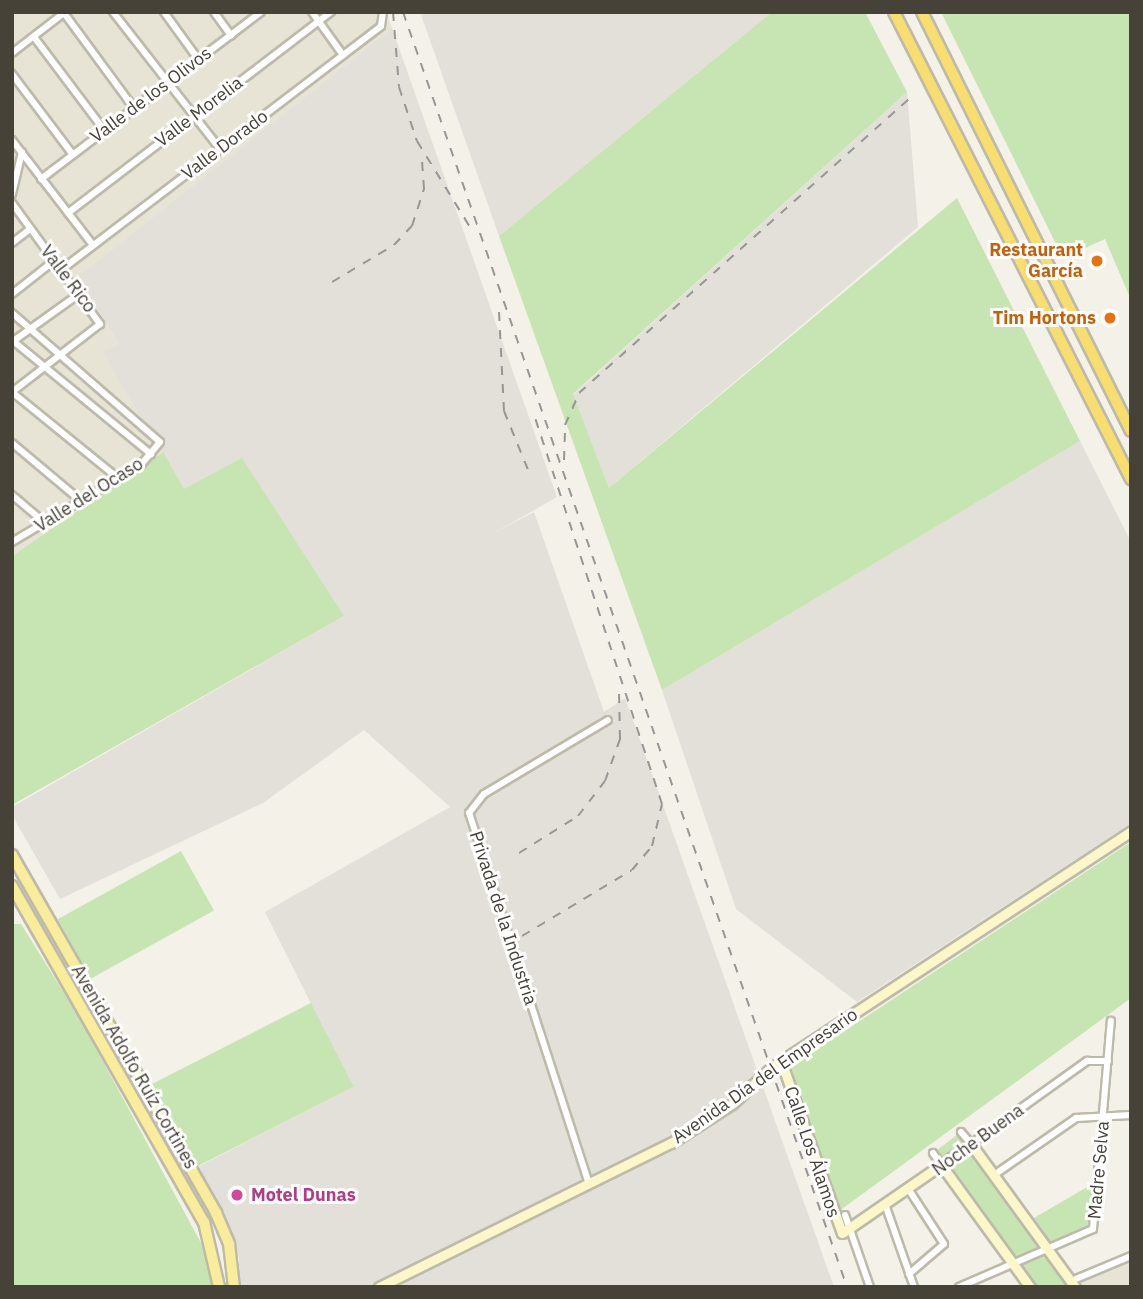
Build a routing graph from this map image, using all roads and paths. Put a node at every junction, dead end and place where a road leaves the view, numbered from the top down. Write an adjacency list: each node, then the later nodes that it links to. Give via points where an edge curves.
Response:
1 (113, 12): 18 (street)
2 (164, 12): 16 (street)
3 (214, 12): 12 (street)
4 (261, 12): 12 (street, Valle de los Olivos)
5 (312, 12): 11 (street)
6 (331, 12): 11 (street, Valle Morelia)
7 (894, 12): 47 (highway)
8 (922, 12): 43 (highway)
9 (65, 13): 13 (street); 19 (street)
10 (384, 15): 15 (street, Valle Dorado)
11 (319, 21): 15 (street); 20 (street, Valle Morelia)
12 (231, 35): 16 (street, Valle de los Olivos)
13 (34, 37): 14 (street); 21 (street)
14 (12, 53)
15 (343, 55): 23 (street, Valle Dorado)
16 (198, 59): 18 (street, Valle de los Olivos)
17 (12, 74): 25 (street)
18 (167, 82): 19 (street, Valle de los Olivos); 20 (street)
19 (133, 107): 21 (street, Valle de los Olivos)
20 (194, 116): 23 (street); 29 (street, Valle Morelia)
21 (104, 131): 25 (street, Valle de los Olivos)
22 (12, 139): 24 (street)
23 (220, 149): 32 (street, Valle Dorado)
24 (22, 152): 26 (street); 27 (street)
25 (72, 155): 26 (street, Valle de los Olivos)
26 (41, 179): 29 (street)
27 (12, 194)
28 (12, 203): 30 (street, Valle Rico)
29 (68, 213): 32 (street)
30 (30, 229): 31 (street); 33 (street, Valle Rico)
31 (12, 243)
32 (93, 245): 34 (street, Valle Dorado)
33 (54, 261): 34 (street, Valle Rico); 35 (street)
34 (61, 270): 36 (street, Valle Rico)
35 (12, 294)
36 (79, 294): 38 (street); 40 (street, Valle Rico, via 99,320 97,330)
37 (12, 313): 38 (street)
38 (30, 328): 39 (street); 40 (street)
39 (13, 341): 41 (street)
40 (63, 354): 41 (street); 45 (street, Valle del Ocaso, via 160,442)
41 (45, 367): 42 (street); 45 (street)
42 (12, 392): 46 (street)
43 (1131, 430)
44 (12, 443): 49 (street)
45 (151, 454): 46 (street, Valle del Ocaso)
46 (118, 479): 49 (street, Valle del Ocaso)
47 (1131, 479)
48 (12, 495): 50 (street)
49 (81, 501): 50 (street, Valle del Ocaso)
50 (45, 523): 51 (street, Valle del Ocaso)
51 (12, 542)
52 (608, 720): 66 (street, Privada de la Industria, via 484,794 469,813)
53 (1131, 831): 57 (street, Avenida Día del Empresario)
54 (12, 855): 77 (main road, Avenida Adolfo Ruíz Cortines, via 216,1213 229,1244)
55 (12, 886): 76 (main road, Avenida Adolfo Ruíz Cortines, via 204,1223)
56 (1111, 1021): 58 (street, Madre Selva)
57 (781, 1061): 66 (street, Avenida Día del Empresario, via 690,1131); 70 (street, Calle Los Álamos, via 837,1226)
58 (1108, 1061): 59 (street, Madre Selva); 62 (street, Noche Buena, via 1087,1061)
59 (1104, 1114): 60 (street); 65 (street, via 1076,1118); 71 (street, Madre Selva, via 1095,1225)
60 (1131, 1115)
61 (961, 1132): 62 (street)
62 (971, 1144): 64 (street, Noche Buena); 65 (street)
63 (933, 1153): 64 (street)
64 (942, 1166): 67 (street, Noche Buena); 73 (street)
65 (994, 1175): 71 (street)
66 (589, 1184): 78 (street, Avenida Día del Empresario)
67 (909, 1190): 68 (street, Noche Buena); 74 (street, via 944,1244)
68 (886, 1207): 70 (street, Noche Buena); 74 (street)
69 (845, 1214): 70 (street, Calle Los Álamos)
70 (851, 1231): 79 (street, Calle Los Álamos)
71 (1048, 1250): 73 (street); 75 (street)
72 (1131, 1256): 75 (street)
73 (1012, 1262): 81 (street); 82 (street)
74 (909, 1274): 80 (street)
75 (1073, 1284)
76 (219, 1287)
77 (234, 1287)
78 (379, 1287)
79 (870, 1287)
80 (914, 1287)
81 (960, 1287)
82 (1030, 1287)

